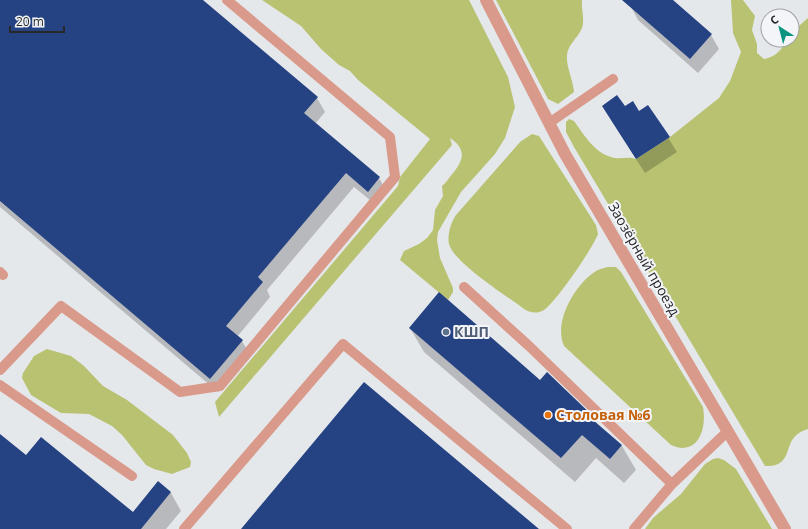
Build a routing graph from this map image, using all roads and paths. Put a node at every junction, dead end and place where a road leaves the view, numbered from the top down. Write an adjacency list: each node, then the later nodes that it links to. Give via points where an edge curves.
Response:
1 (227, 0): 6 (lane, via 390,137 395,177 220,386 180,392 60,306)
2 (486, 0): 4 (street, Заозёрный проезд)
3 (613, 79): 4 (lane)
4 (549, 123): 8 (street, Заозёрный проезд)
5 (464, 287): 10 (lane)
6 (0, 370)
7 (0, 385): 9 (lane)
8 (727, 432): 10 (lane); 14 (street, Заозёрный проезд)
9 (132, 476)
10 (672, 484): 13 (lane)
11 (184, 529): 12 (lane, via 343,344)
12 (567, 529)
13 (634, 529)
14 (785, 529)

